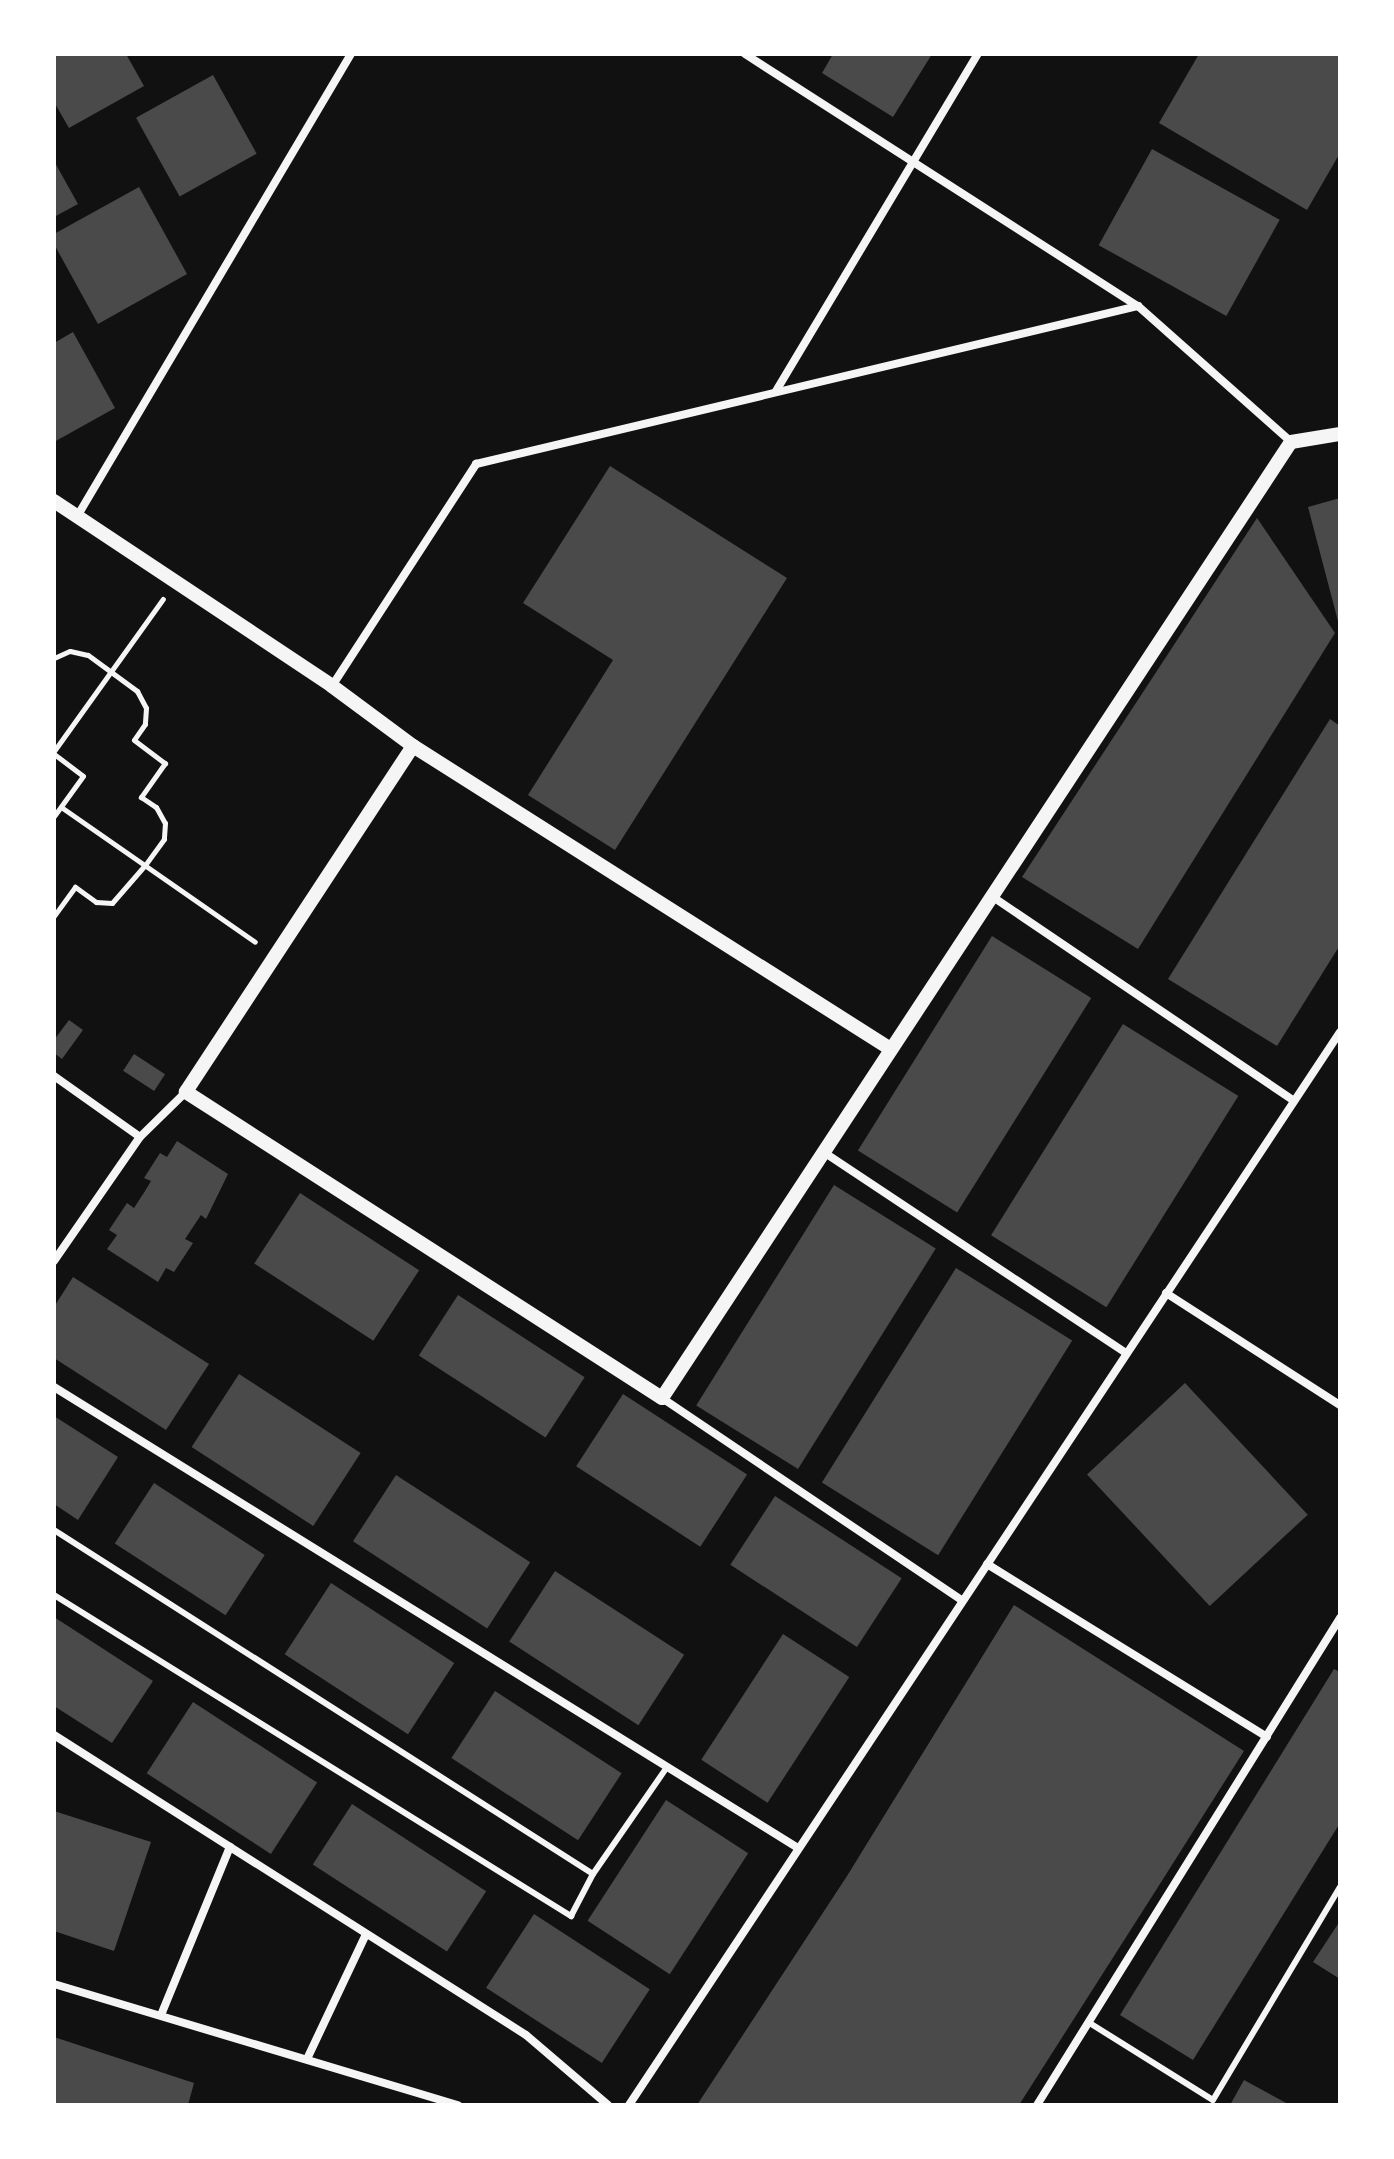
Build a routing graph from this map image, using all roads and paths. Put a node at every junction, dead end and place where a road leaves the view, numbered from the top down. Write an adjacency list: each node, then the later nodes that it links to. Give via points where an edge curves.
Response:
1 (351, 54): 10 (street)
2 (745, 54): 4 (street)
3 (978, 54): 4 (street)
4 (913, 162): 5 (street); 6 (street)
5 (1138, 306): 6 (street); 8 (street)
6 (776, 391): 14 (street, via 476,464)
7 (1340, 434): 8 (street)
8 (1291, 442): 20 (street)
9 (54, 501): 10 (street)
10 (78, 515): 11 (street)
11 (176, 581): 13 (path); 14 (street)
12 (54, 658): 13 (path, via 70,651 88,655)
13 (111, 672): 16 (path); 19 (path, via 137,691 146,708 145,724 134,740 165,763 141,797 156,807 165,823 164,839)
14 (332, 686): 15 (street)
15 (413, 746): 22 (street); 24 (street)
16 (54, 753): 17 (path, via 83,776)
17 (61, 807): 18 (path); 19 (path)
18 (54, 816)
19 (145, 865): 21 (path, via 112,903 96,902 75,887); 22 (path)
20 (990, 895): 24 (street); 27 (street)
21 (54, 916)
22 (275, 956): 26 (street)
23 (1340, 1032): 27 (street)
24 (889, 1048): 29 (street)
25 (54, 1076): 28 (street)
26 (186, 1092): 28 (street); 34 (street)
27 (1294, 1101): 31 (street)
28 (140, 1137): 30 (street)
29 (822, 1151): 32 (street); 34 (street)
30 (54, 1261)
31 (1166, 1293): 32 (street); 35 (street)
32 (1126, 1353): 37 (street)
33 (54, 1387): 45 (street)
34 (662, 1398): 39 (street)
35 (1340, 1405)
36 (54, 1530): 48 (lane)
37 (987, 1564): 39 (street); 44 (street)
38 (54, 1595): 48 (lane, via 571,1916)
39 (960, 1599): 47 (street)
40 (1340, 1618): 41 (street)
41 (1330, 1633): 42 (lane); 44 (street)
42 (1340, 1639)
43 (54, 1735): 46 (street)
44 (1267, 1737): 53 (street)
45 (665, 1770): 47 (street); 48 (lane)
46 (230, 1847): 50 (street); 52 (street)
47 (798, 1848): 57 (street)
48 (593, 1874)
49 (1340, 1887): 53 (lane, via 1213,2100)
50 (366, 1934): 54 (street); 56 (street, via 526,2035)
51 (54, 1984): 52 (street)
52 (161, 2015): 54 (street)
53 (1088, 2022): 58 (street)
54 (307, 2059): 55 (street)
55 (458, 2105)
56 (608, 2105)
57 (629, 2105)
58 (1037, 2105)

